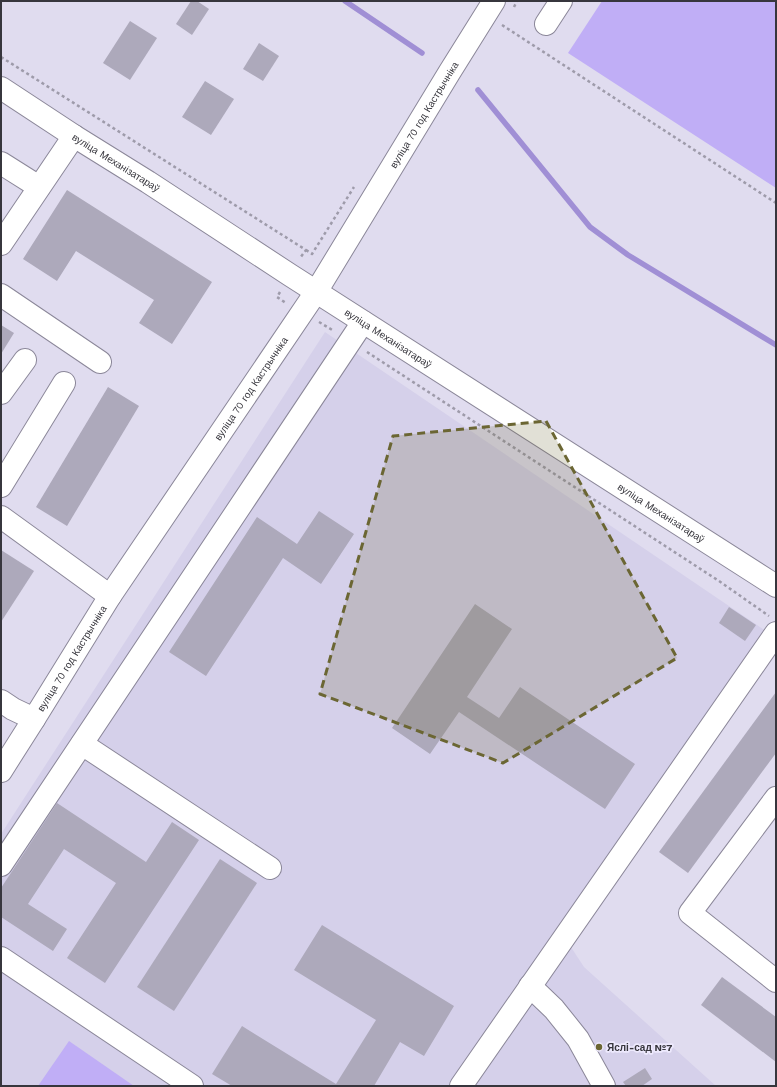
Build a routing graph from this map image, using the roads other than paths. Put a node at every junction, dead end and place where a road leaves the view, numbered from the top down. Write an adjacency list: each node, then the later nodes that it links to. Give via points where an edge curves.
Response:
1 (494, 1): 9 (street, вуліца 70 год Кастрычніка)
2 (560, 1): 3 (street)
3 (546, 24)
4 (1, 88): 5 (street, вуліца Механізатараў)
5 (74, 136): 7 (street); 9 (street, вуліца Механізатараў)
6 (1, 163): 7 (street)
7 (39, 187): 8 (street)
8 (1, 244)
9 (316, 292): 11 (street, вуліца Механізатараў); 19 (street, вуліца 70 год Кастрычніка)
10 (1, 296): 13 (street)
11 (363, 322): 18 (street, вуліца Механізатараў); 23 (street)
12 (25, 360): 15 (street)
13 (100, 362)
14 (64, 383): 16 (street)
15 (1, 393)
16 (1, 486)
17 (1, 517): 19 (street)
18 (776, 586)
19 (110, 596): 22 (street, вуліца 70 год Кастрычніка)
20 (773, 625): 30 (street)
21 (1, 701): 22 (street)
22 (34, 720): 24 (street, вуліца 70 год Кастрычніка)
23 (82, 744): 26 (street); 27 (street)
24 (1, 771)
25 (776, 798): 29 (street, via 690,913)
26 (1, 865)
27 (270, 868)
28 (1, 958): 31 (street)
29 (776, 981)
30 (530, 986): 32 (street); 33 (street, via 554,1009 578,1039)
31 (192, 1086)
32 (461, 1086)
33 (604, 1086)

